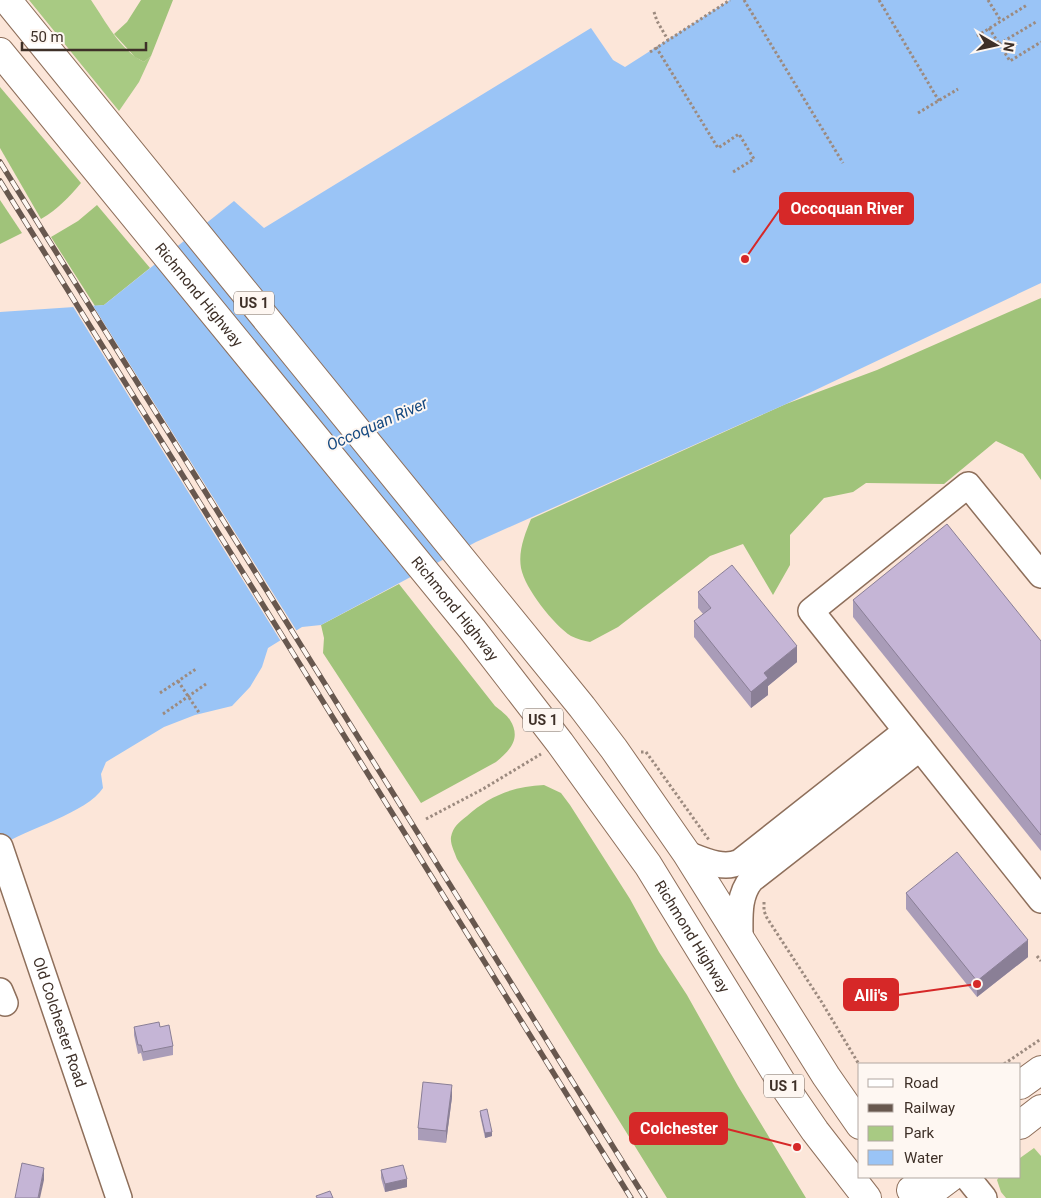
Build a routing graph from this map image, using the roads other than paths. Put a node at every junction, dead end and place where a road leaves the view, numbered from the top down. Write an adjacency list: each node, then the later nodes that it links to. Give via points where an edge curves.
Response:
1 (7, 0): 6 (main road, US 1, via 582,707)
2 (0, 52): 18 (main road, Richmond Highway / US 1, via 472,628 560,742 648,865 782,1083)
3 (1041, 575): 4 (street, via 968,485 811,611)
4 (913, 740): 6 (street, via 740,862 721,864); 7 (street); 8 (street, via 750,880 741,900)
5 (0, 847): 17 (street, Old Colchester Road)
6 (687, 854): 8 (main road, US 1)
7 (1041, 900)
8 (740, 937): 12 (main road, US 1)
9 (1041, 1070): 10 (main road)
10 (1021, 1084)
11 (1041, 1109): 13 (main road)
12 (858, 1122)
13 (1021, 1124)
14 (950, 1178): 16 (main road, via 939,1186)
15 (967, 1178): 19 (street)
16 (910, 1188)
17 (119, 1198)
18 (867, 1198)
19 (984, 1198)

